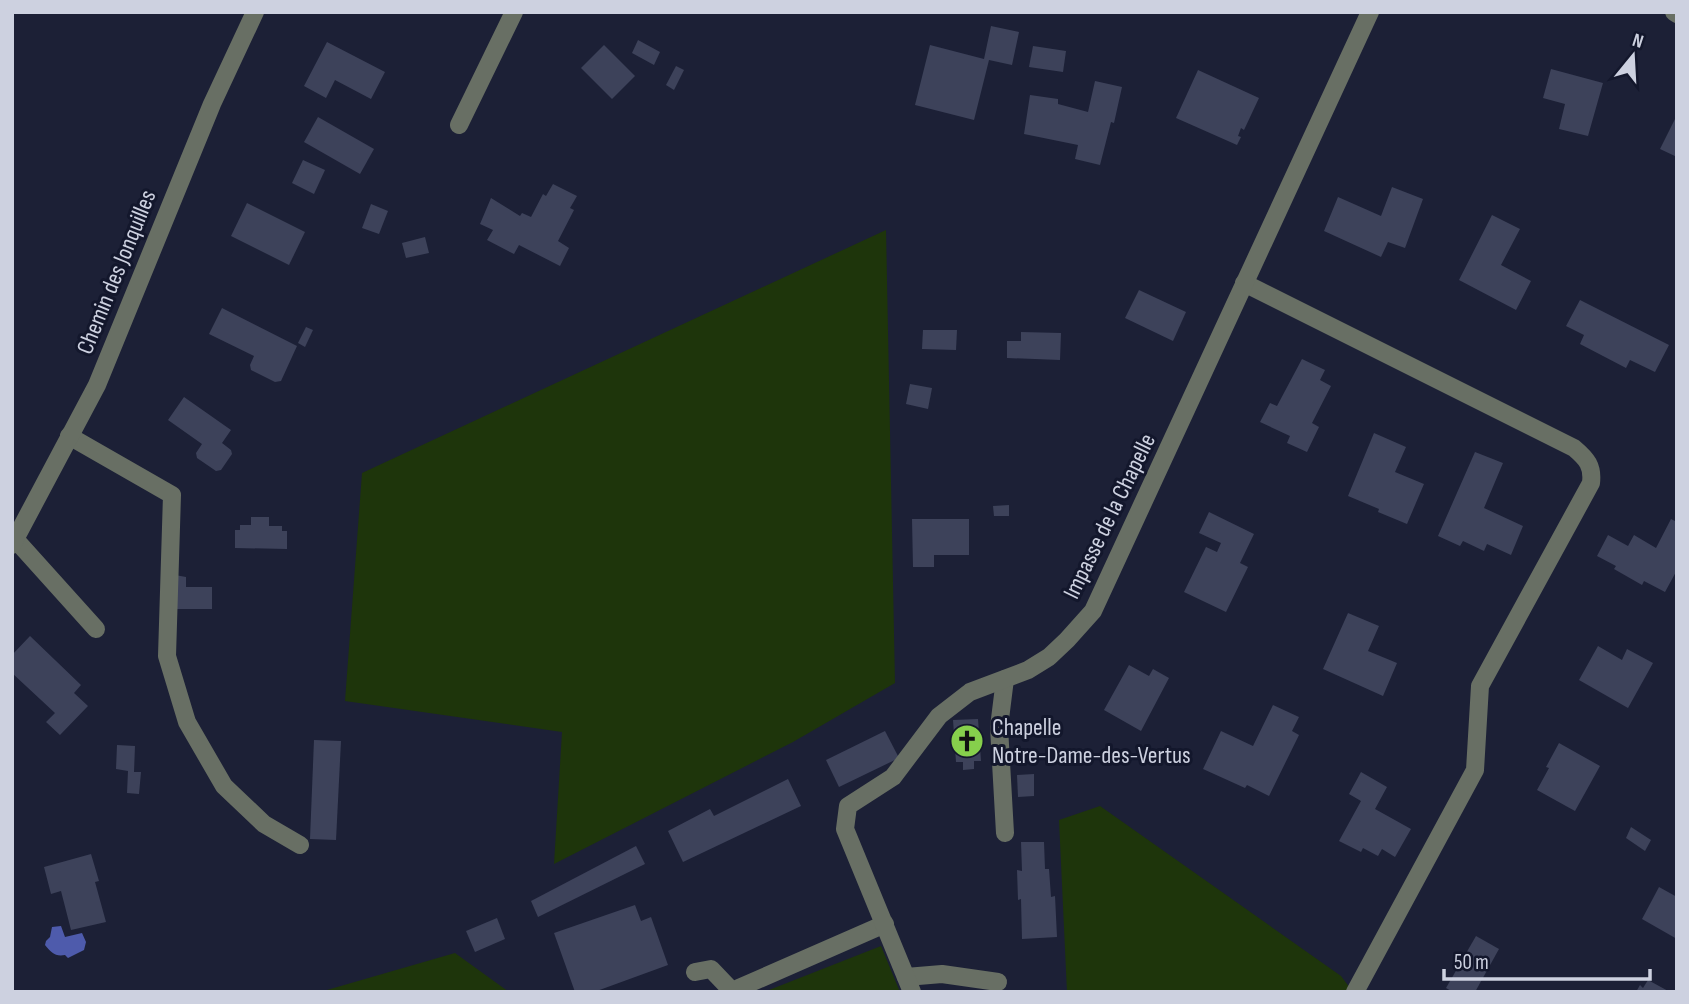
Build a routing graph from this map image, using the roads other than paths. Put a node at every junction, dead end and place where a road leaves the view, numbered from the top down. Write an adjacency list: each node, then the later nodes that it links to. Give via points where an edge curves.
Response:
1 (255, 12): 6 (street, Chemin des Jonquilles, via 96,385)
2 (514, 12): 4 (street)
3 (1370, 12): 5 (street, Impasse de la Chapelle)
4 (460, 125)
5 (1244, 284): 9 (street, Impasse de la Chapelle, via 1093,611 1049,657); 16 (street, via 1574,448 1593,469 1591,483 1480,686 1475,770)
6 (69, 436): 7 (street, Chemin des Jonquilles); 11 (street, via 172,495 167,656 187,722 224,786 264,824)
7 (14, 542): 8 (street)
8 (96, 629)
9 (1005, 679): 10 (street, via 999,727); 12 (street, Impasse de la Chapelle, via 970,692 939,716 893,777 848,806 845,828)
10 (1005, 833)
11 (300, 845)
12 (885, 924): 13 (street, via 732,991 711,969); 15 (street, Impasse de la Chapelle)
13 (695, 972)
14 (998, 982): 15 (street, via 942,974)
15 (909, 984)
16 (1355, 992)

